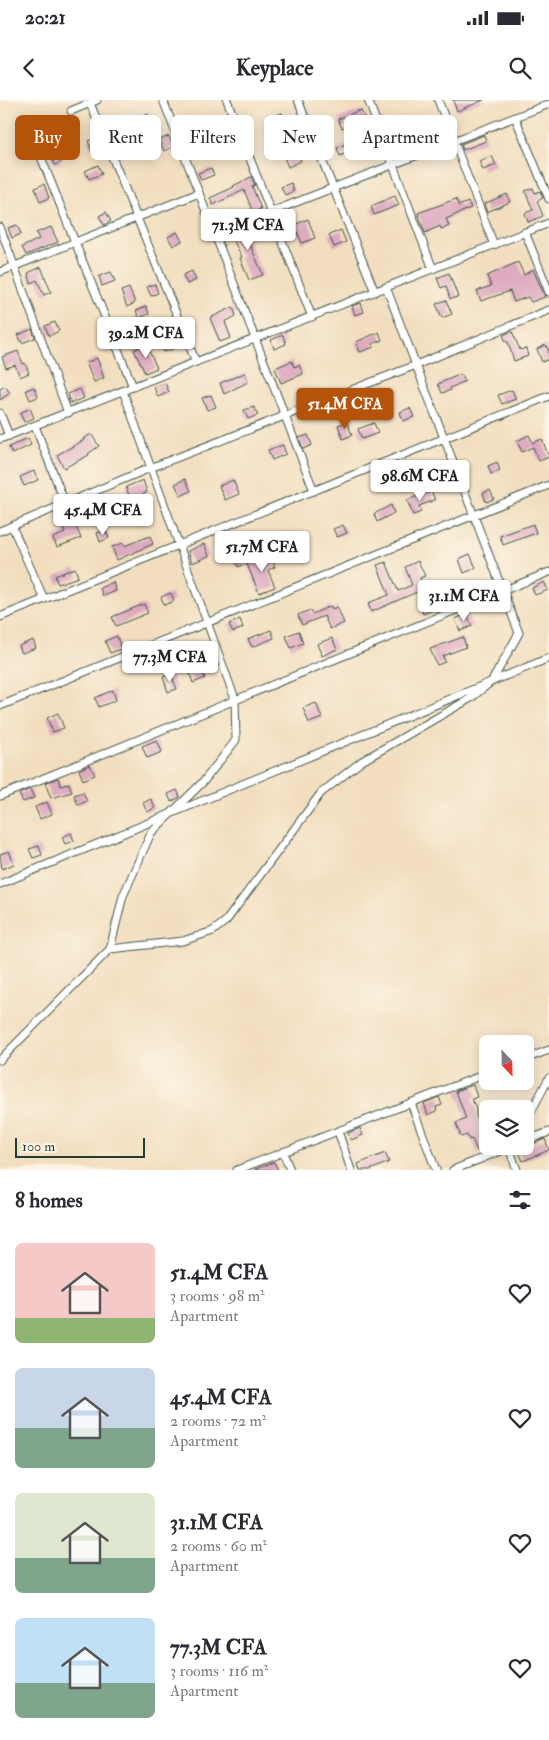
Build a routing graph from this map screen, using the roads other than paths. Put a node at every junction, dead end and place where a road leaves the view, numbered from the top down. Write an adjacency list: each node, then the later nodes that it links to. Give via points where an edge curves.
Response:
1 (163, 100): 17 (street)
2 (227, 100): 19 (street)
3 (298, 100): 16 (street)
4 (368, 100): 15 (street)
5 (438, 100): 9 (street)
6 (94, 101): 8 (street); 20 (street)
7 (549, 104): 10 (street)
8 (71, 110)
9 (443, 115)
10 (515, 117): 11 (street); 18 (street)
11 (457, 139)
12 (457, 151): 25 (street)
13 (43, 160): 24 (street)
14 (403, 160): 15 (street)
15 (392, 164): 16 (street); 27 (street)
16 (333, 188): 19 (street); 30 (street)
17 (199, 193): 20 (street); 34 (street)
18 (549, 199)
19 (271, 212): 33 (street)
20 (137, 218): 24 (street); 35 (street)
21 (549, 223): 23 (street)
22 (0, 227): 26 (street)
23 (525, 232): 25 (street); 31 (street)
24 (75, 242): 26 (street); 37 (street)
25 (494, 245): 27 (street)
26 (14, 266): 28 (street); 40 (street)
27 (433, 269): 29 (street)
28 (0, 272)
29 (386, 287): 30 (street); 36 (street)
30 (374, 292): 33 (street)
31 (549, 292)
32 (549, 310): 36 (street)
33 (312, 316): 34 (street)
34 (255, 339): 35 (street); 42 (street)
35 (196, 362): 37 (street)
36 (416, 365): 42 (street); 45 (street)
37 (133, 387): 38 (street)
38 (123, 391): 40 (street); 47 (street)
39 (549, 396): 45 (street)
40 (68, 413): 43 (street)
41 (0, 414): 44 (street)
42 (285, 416): 47 (street); 49 (street)
43 (35, 426): 44 (street); 50 (street)
44 (9, 436): 46 (street)
45 (444, 438): 49 (street); 51 (street)
46 (0, 439)
47 (150, 468): 50 (street); 54 (street)
48 (549, 485): 51 (street)
49 (314, 491): 54 (street)
50 (65, 504): 52 (street)
51 (474, 516): 56 (street); 59 (street)
52 (12, 526): 53 (street); 57 (street)
53 (0, 531)
54 (179, 545): 57 (street); 59 (street)
55 (549, 572): 56 (street)
56 (502, 590): 61 (street, via 518,633); 62 (street)
57 (44, 599): 58 (street)
58 (0, 617)
59 (207, 623): 62 (street); 63 (street)
60 (549, 658): 61 (street)
61 (492, 682): 65 (street); 67 (street, via 471,698 362,761 321,793 226,921 213,931 183,941)
62 (235, 699): 64 (street); 65 (street, via 236,740 204,781)
63 (0, 706)
64 (0, 796)
65 (174, 812): 66 (street); 67 (street, via 151,833 123,896)
66 (0, 884)
67 (110, 949): 70 (street)
68 (549, 1050): 69 (street)
69 (534, 1056)
70 (0, 1060)
71 (479, 1077): 73 (street)
72 (549, 1078): 74 (street)
73 (411, 1103): 75 (street); 84 (street)
74 (534, 1106)
75 (338, 1131): 78 (street); 83 (street)
76 (549, 1132): 77 (street)
77 (534, 1138)
78 (284, 1152): 81 (street); 82 (street)
79 (491, 1155): 85 (street)
80 (513, 1155): 86 (street)
81 (237, 1170)
82 (290, 1170)
83 (352, 1170)
84 (436, 1170)
85 (453, 1170)
86 (517, 1170)

